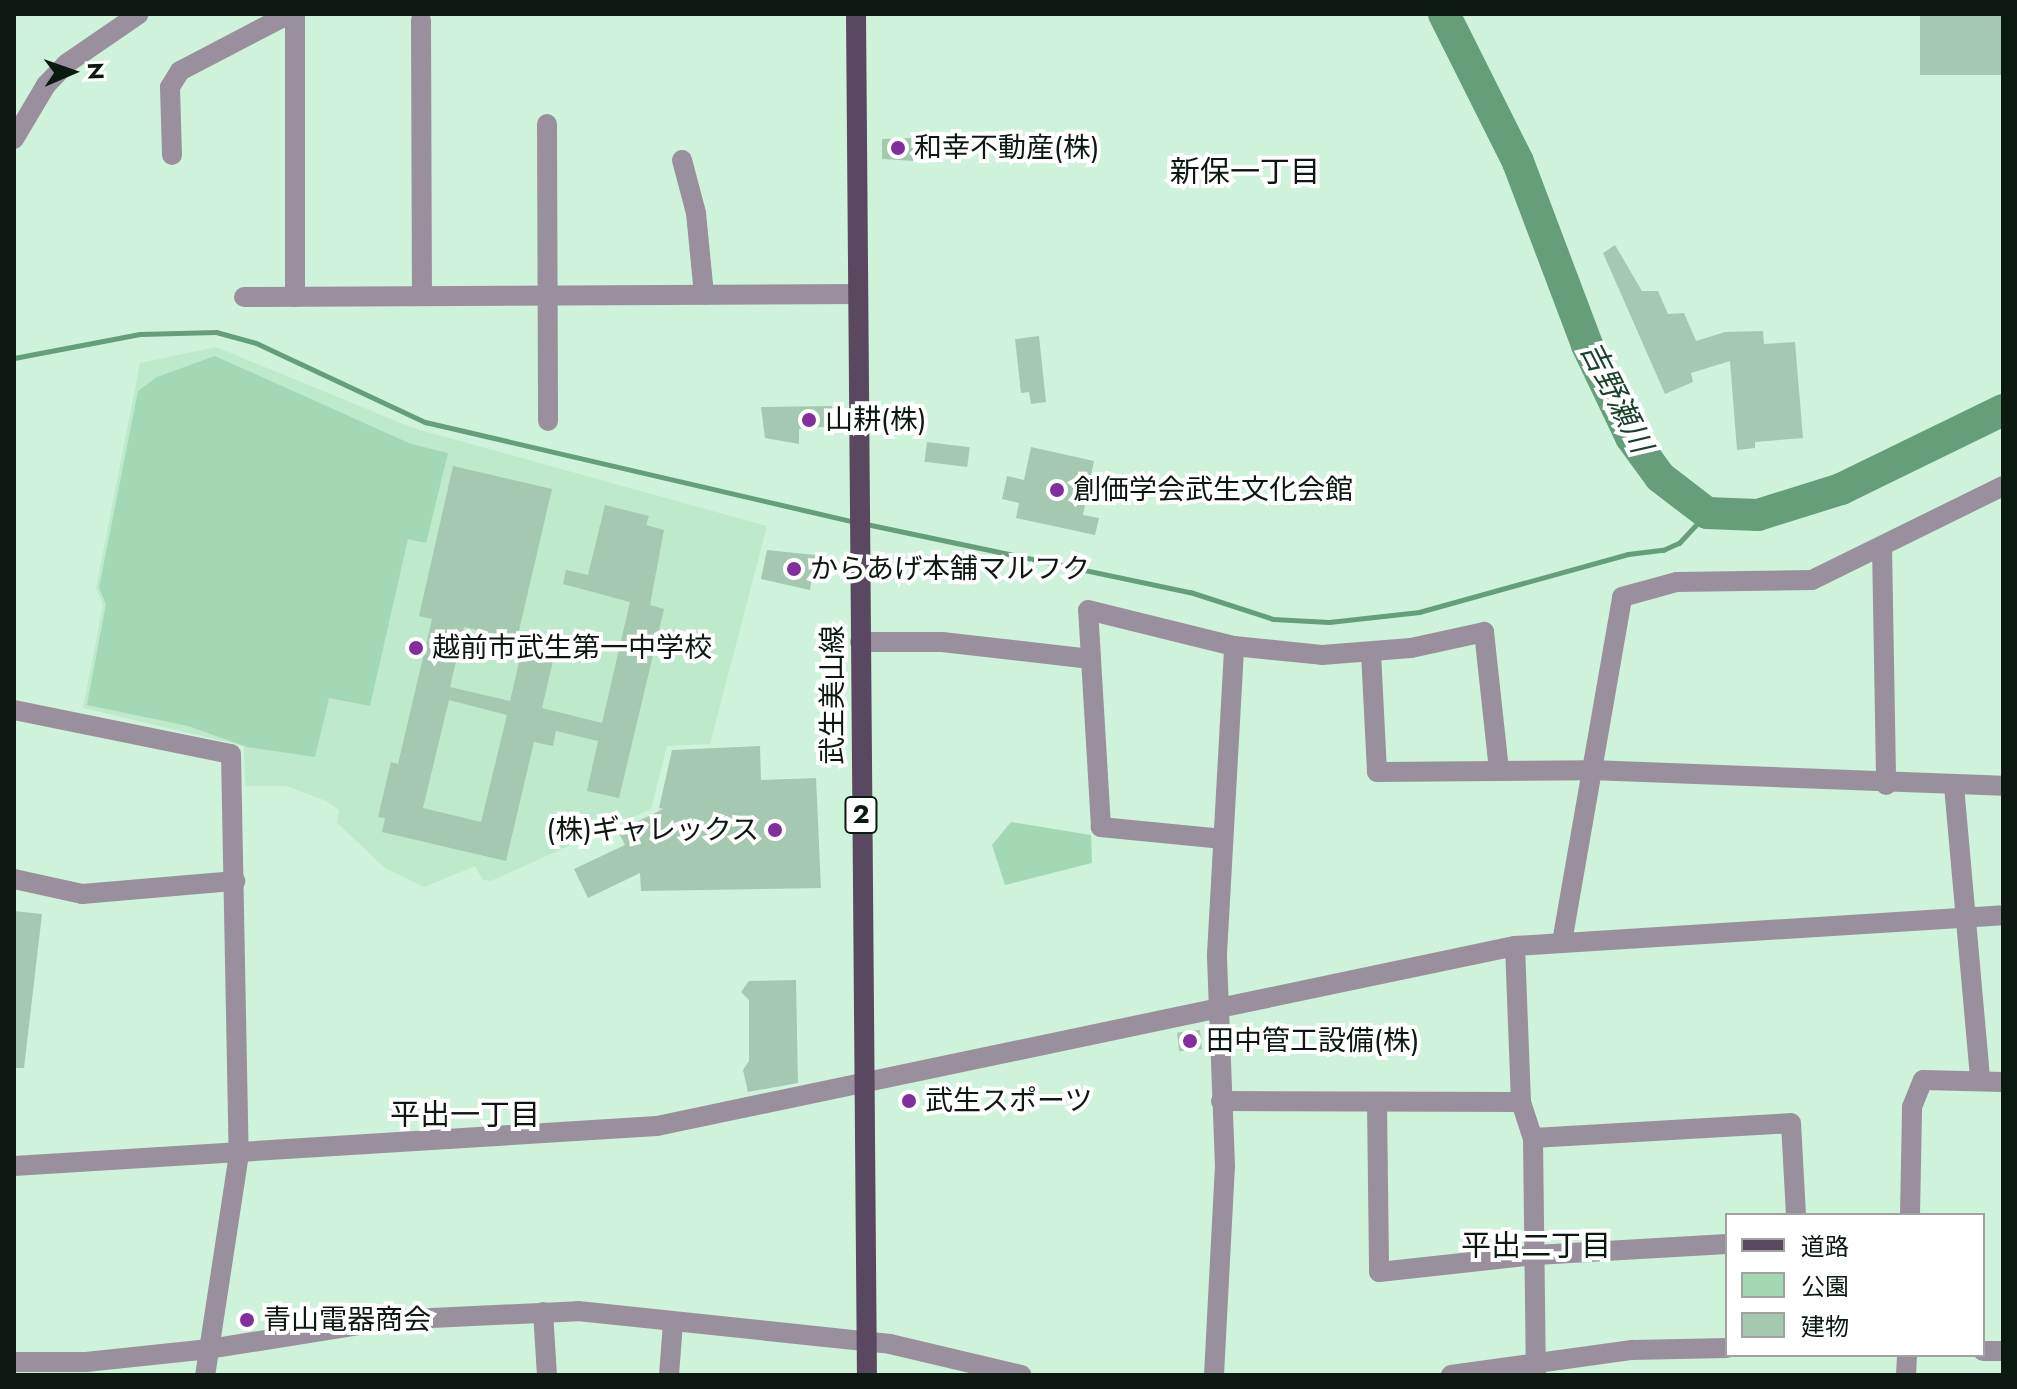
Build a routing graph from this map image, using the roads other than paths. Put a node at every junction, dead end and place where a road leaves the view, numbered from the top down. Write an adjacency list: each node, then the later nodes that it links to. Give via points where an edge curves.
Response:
1 (139, 14): 6 (street, via 66,64 46,85)
2 (292, 14): 7 (street, via 180,71 170,87); 14 (street)
3 (856, 14): 9 (main road, 武生美山線 / 2)
4 (421, 20): 11 (street)
5 (547, 124): 12 (street)
6 (14, 139)
7 (172, 155)
8 (682, 160): 10 (street, via 696,213)
9 (857, 294): 10 (street); 18 (main road, 武生美山線 / 2)
10 (704, 295): 12 (street)
11 (422, 296): 12 (street); 14 (street)
12 (548, 296): 15 (street)
13 (244, 297): 14 (street)
14 (295, 297)
15 (548, 421)
16 (2003, 486): 17 (street)
17 (1882, 546): 24 (street, via 1802,582 1677,582 1622,597); 25 (street)
18 (860, 642): 21 (street, via 942,642); 38 (main road, 武生美山線 / 2)
19 (1234, 646): 20 (street, via 1322,655); 21 (street, via 1088,610); 28 (street)
20 (1371, 653): 23 (street, via 1377,772); 23 (street, via 1484,632)
21 (1091, 659): 28 (street, via 1101,827)
22 (14, 710): 30 (street, via 231,754)
23 (1499, 770): 24 (street)
24 (1591, 770): 25 (street); 33 (street)
25 (1886, 785): 26 (street)
26 (1954, 786): 27 (street); 32 (street)
27 (2003, 786)
28 (1223, 839): 35 (street)
29 (14, 879): 30 (street, via 82,894)
30 (235, 881): 43 (street)
31 (2003, 915): 32 (street)
32 (1963, 917): 33 (street); 36 (street)
33 (1562, 942): 34 (street)
34 (1515, 946): 35 (street); 41 (street)
35 (1218, 1009): 38 (street); 39 (street)
36 (1980, 1080): 37 (street); 46 (street, via 1923,1080 1917,1091)
37 (2003, 1082)
38 (862, 1084): 43 (street, via 657,1126); 51 (main road, 武生美山線 / 2)
39 (1221, 1101): 40 (street); 61 (street, via 1224,1200)
40 (1377, 1102): 41 (street); 48 (street, via 1379,1272)
41 (1521, 1102): 42 (street)
42 (1533, 1138): 45 (street, via 1791,1123); 48 (street)
43 (239, 1154): 44 (street); 53 (street)
44 (14, 1166)
45 (1796, 1213)
46 (1910, 1213)
47 (1725, 1244): 48 (street)
48 (1536, 1255): 55 (street)
49 (543, 1312): 50 (street); 53 (street, via 390,1320); 57 (street)
50 (673, 1323): 51 (street); 58 (street)
51 (867, 1341): 59 (main road, 武生美山線 / 2); 60 (street)
52 (1725, 1348): 55 (street, via 1632,1350)
53 (209, 1349): 54 (street, via 86,1362); 56 (street)
54 (14, 1362)
55 (1536, 1369): 62 (street)
56 (205, 1375)
57 (547, 1375)
58 (669, 1375)
59 (867, 1375)
60 (1021, 1375)
61 (1214, 1375)
62 (1451, 1375)

